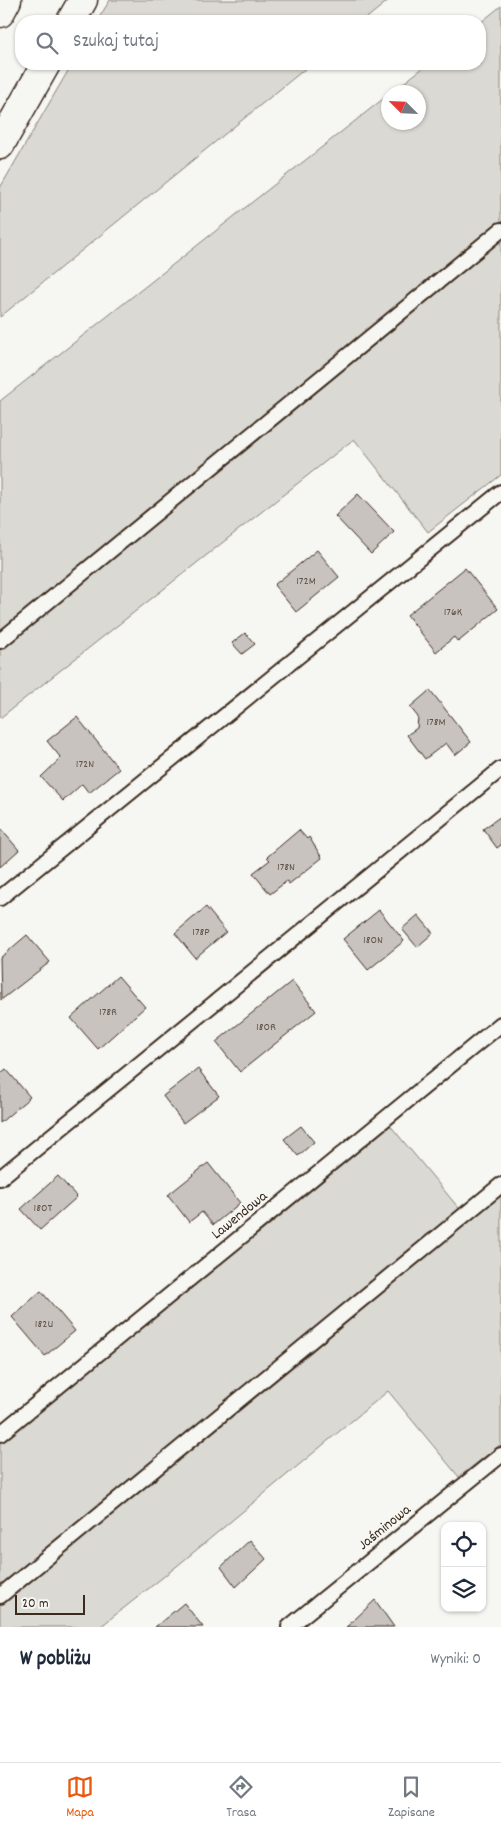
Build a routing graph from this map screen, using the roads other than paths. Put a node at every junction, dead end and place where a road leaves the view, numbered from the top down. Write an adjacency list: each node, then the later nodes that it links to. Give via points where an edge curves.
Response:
1 (8, 0): 3 (main road)
2 (83, 0): 4 (main road)
3 (0, 13)
4 (74, 15)
5 (43, 70): 6 (main road)
6 (0, 145)
7 (501, 230): 9 (lane)
8 (501, 492): 11 (lane)
9 (0, 641)
10 (501, 769): 13 (lane)
11 (0, 898)
12 (501, 1024): 15 (lane, Lawendowa)
13 (0, 1178)
14 (501, 1185): 17 (lane)
15 (0, 1434)
16 (501, 1455): 18 (lane, Jaśminowa)
17 (0, 1596)
18 (289, 1627)

